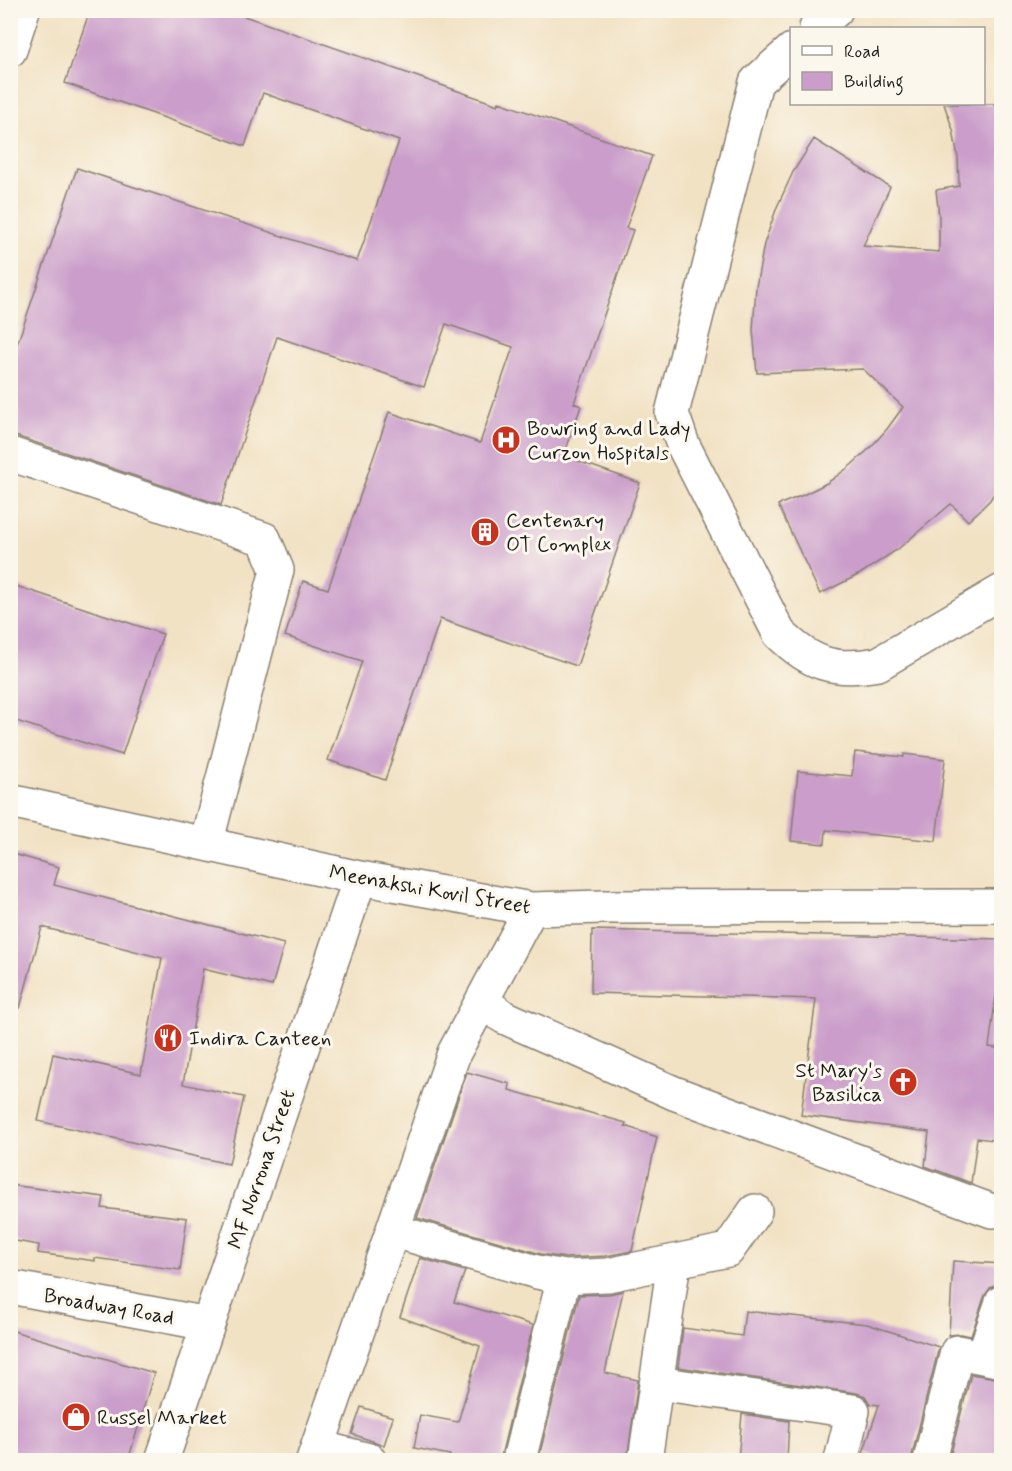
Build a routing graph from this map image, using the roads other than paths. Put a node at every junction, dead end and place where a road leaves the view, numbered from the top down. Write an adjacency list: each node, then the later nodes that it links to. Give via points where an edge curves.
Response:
1 (24, 10): 4 (street)
2 (836, 10): 3 (street)
3 (817, 27)
4 (10, 50)
5 (790, 52): 7 (street, via 756,82 672,413 683,446 778,633 821,663 858,668 878,664)
6 (10, 454): 9 (street, via 264,539 277,570)
7 (1002, 591)
8 (10, 801): 9 (street, Meenakshi Kovil Street)
9 (206, 844): 10 (street, Meenakshi Kovil Street)
10 (360, 878): 12 (street, Meenakshi Kovil Street); 21 (street, MF Norrona Street)
11 (1002, 906): 12 (street, Meenakshi Kovil Street)
12 (531, 909): 13 (street)
13 (482, 1002): 14 (street, via 504,1017 674,1093 992,1211); 16 (street, via 454,1053)
14 (1002, 1210)
15 (755, 1211): 17 (street, via 728,1250)
16 (394, 1231): 18 (street, via 537,1272); 24 (street)
17 (674, 1262): 18 (street, via 608,1275); 23 (street)
18 (564, 1276): 27 (street)
19 (10, 1287): 21 (street, Broadway Road)
20 (1002, 1302): 22 (street)
21 (208, 1324): 25 (street, MF Norrona Street)
22 (992, 1359): 30 (street, via 957,1352)
23 (657, 1383): 28 (street); 29 (street, via 853,1411)
24 (316, 1454): 26 (street)
25 (162, 1461)
26 (369, 1461)
27 (519, 1461)
28 (645, 1461)
29 (841, 1461)
30 (930, 1461)

